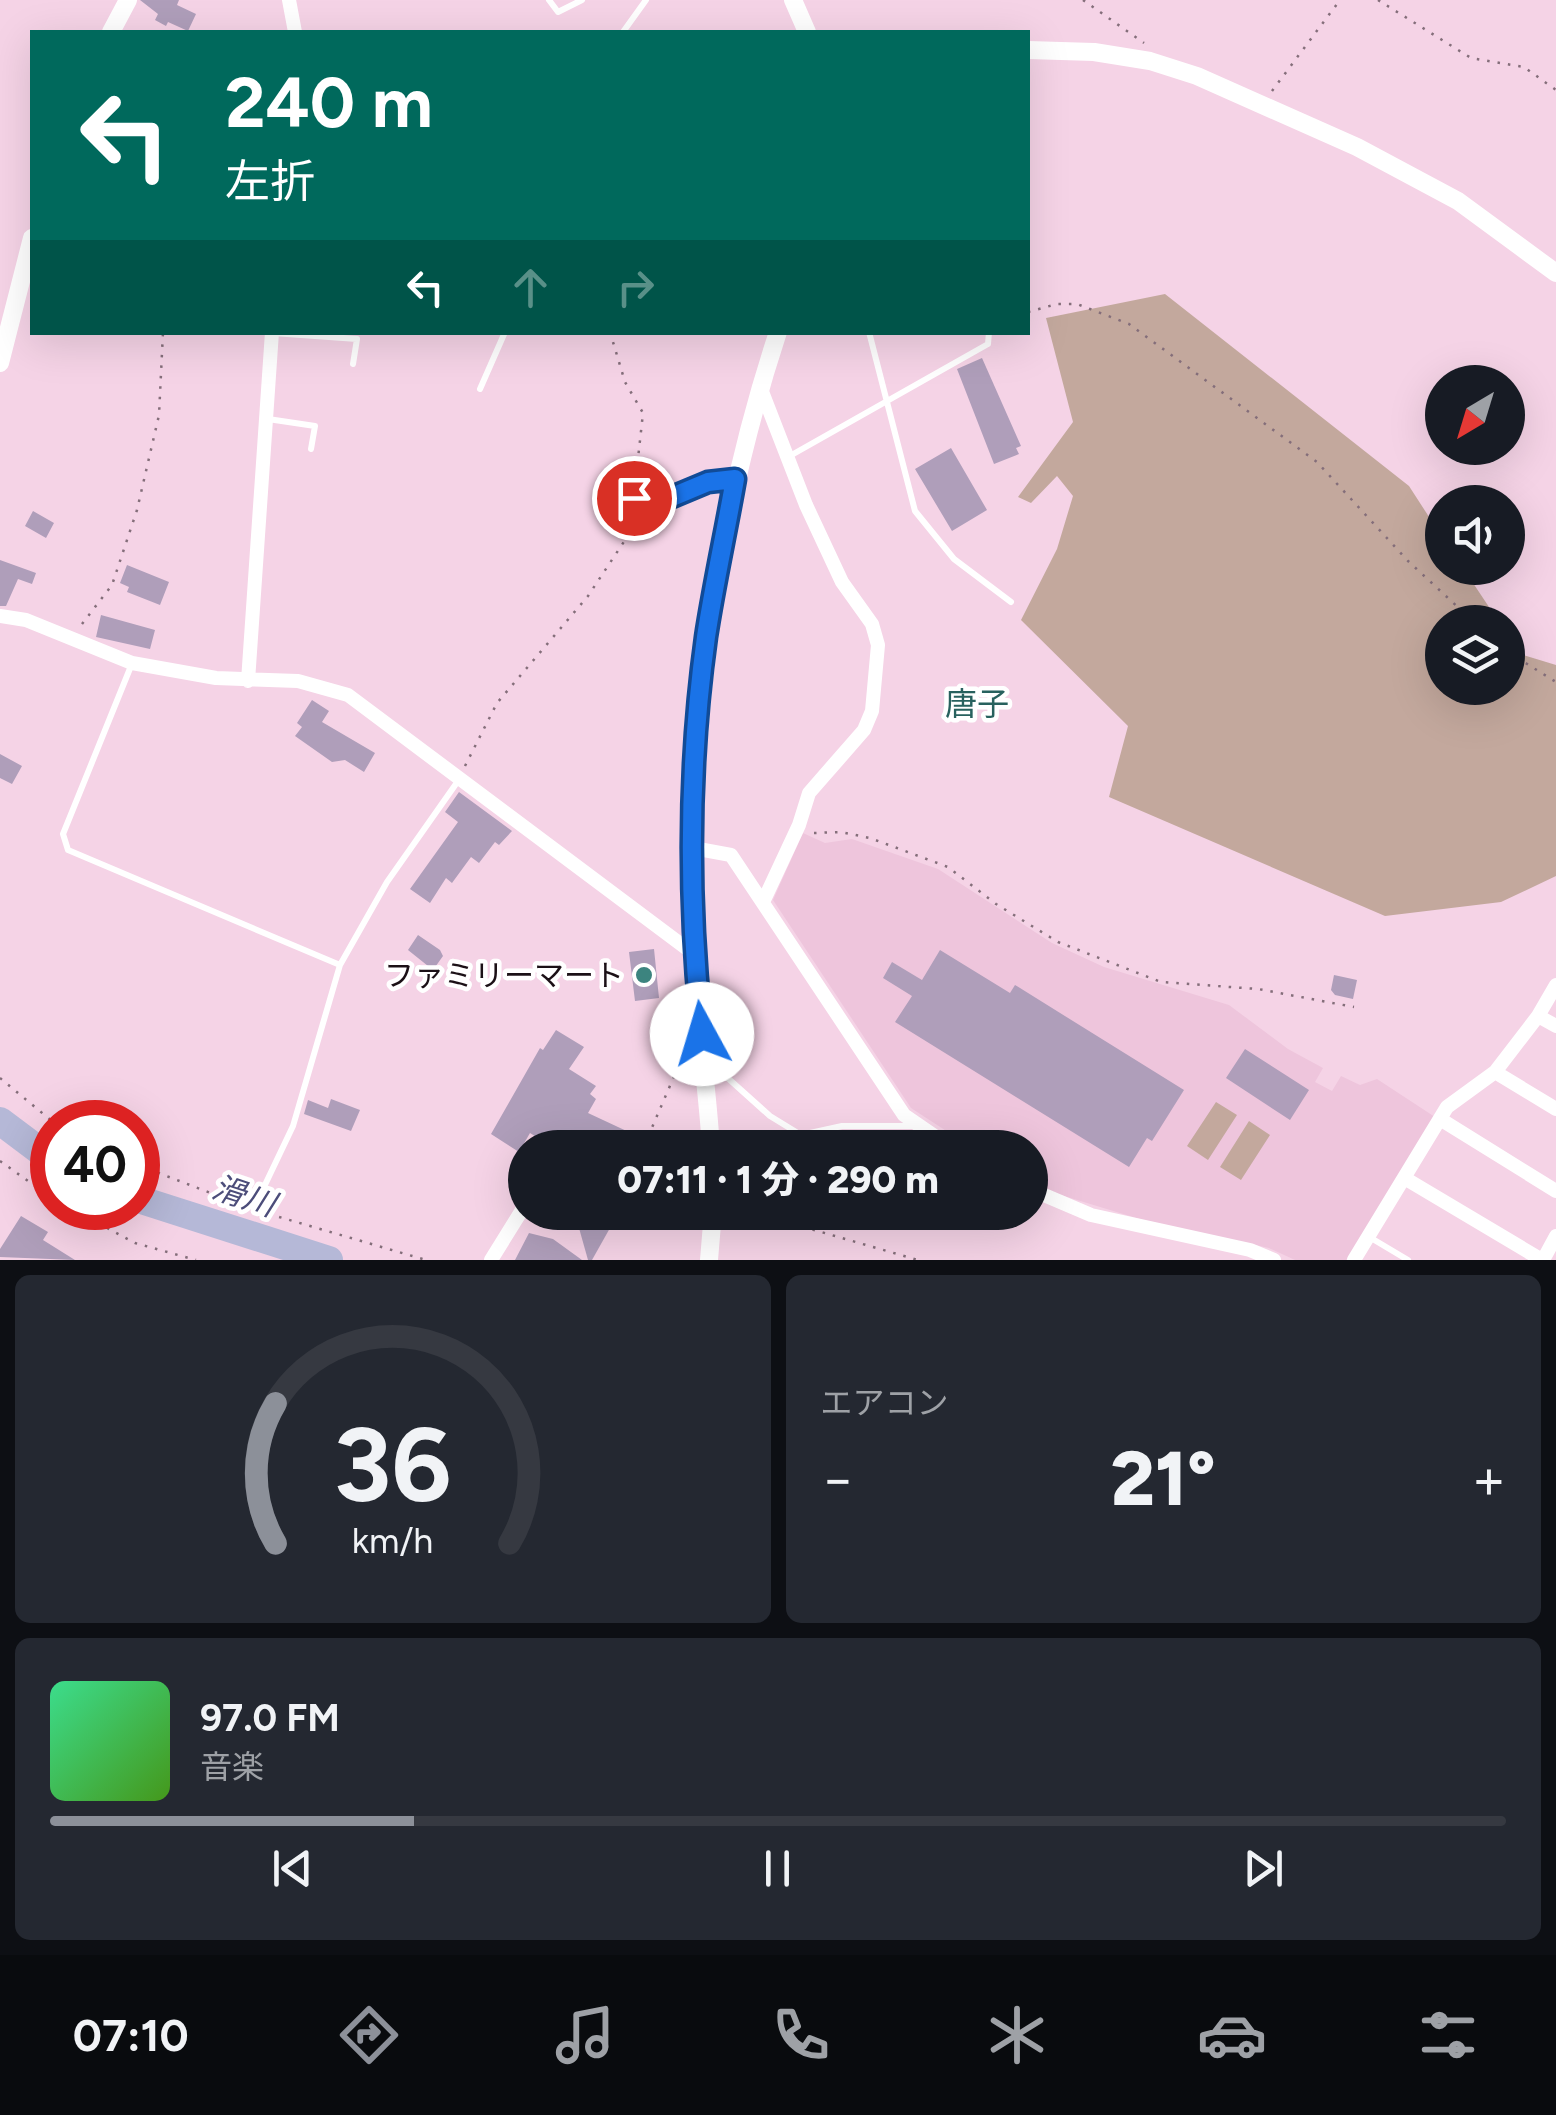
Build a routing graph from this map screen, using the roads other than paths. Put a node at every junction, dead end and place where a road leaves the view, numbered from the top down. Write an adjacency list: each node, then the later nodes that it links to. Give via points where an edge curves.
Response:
1 (128, 0): 7 (street)
2 (289, 0): 8 (street)
3 (549, 0): 4 (lane, via 558,12)
4 (582, 0)
5 (646, 0): 9 (lane)
6 (792, 0): 10 (street)
7 (112, 30)
8 (294, 30)
9 (624, 30)
10 (805, 30)
11 (1030, 50): 13 (street, via 1150,61 1262,104 1458,201)
12 (30, 246): 20 (street)
13 (1556, 274)
14 (272, 335): 25 (street)
15 (300, 335): 21 (lane, via 356,339)
16 (504, 335): 22 (lane)
17 (777, 335): 23 (street)
18 (869, 335): 24 (lane)
19 (989, 335): 24 (lane, via 988,344)
20 (0, 363)
21 (353, 364)
22 (480, 389)
23 (761, 389): 27 (street); 29 (street)
24 (883, 400): 27 (lane); 30 (lane, via 915,511 954,559)
25 (268, 419): 26 (lane, via 314,426); 33 (street)
26 (311, 449)
27 (788, 457): 36 (street, via 878,646 864,730 809,792)
28 (600, 479): 29 (lane, via 648,507 708,482)
29 (735, 479): 35 (street, via 706,638)
30 (1012, 602)
31 (0, 616): 32 (street)
32 (132, 663): 33 (street); 38 (lane, via 63,834 68,850)
33 (248, 681): 34 (street, via 298,681 348,695)
34 (458, 781): 37 (street); 38 (lane, via 387,882)
35 (693, 848): 36 (street, via 730,855); 37 (street)
36 (764, 900): 46 (street, via 904,1115)
37 (694, 954): 43 (street)
38 (340, 966): 52 (lane, via 294,1126)
39 (1556, 985): 40 (street)
40 (1538, 1016): 41 (street); 42 (street)
41 (1556, 1026)
42 (1495, 1072): 44 (street); 45 (street)
43 (706, 1073): 46 (lane, via 721,1072 802,1135 842,1126); 47 (street)
44 (1556, 1109)
45 (1440, 1119): 49 (street); 50 (street)
46 (918, 1126): 48 (street)
47 (710, 1130)
48 (924, 1130)
49 (1406, 1179): 56 (street); 62 (street)
50 (1556, 1191)
51 (1048, 1197): 59 (street, via 1092,1215)
52 (258, 1211)
53 (509, 1230): 57 (street)
54 (712, 1230): 58 (street)
55 (1556, 1236): 62 (street)
56 (1372, 1238): 60 (street); 61 (lane)
57 (490, 1260)
58 (710, 1260)
59 (1274, 1260)
60 (1354, 1260)
61 (1408, 1260)
62 (1542, 1260)

